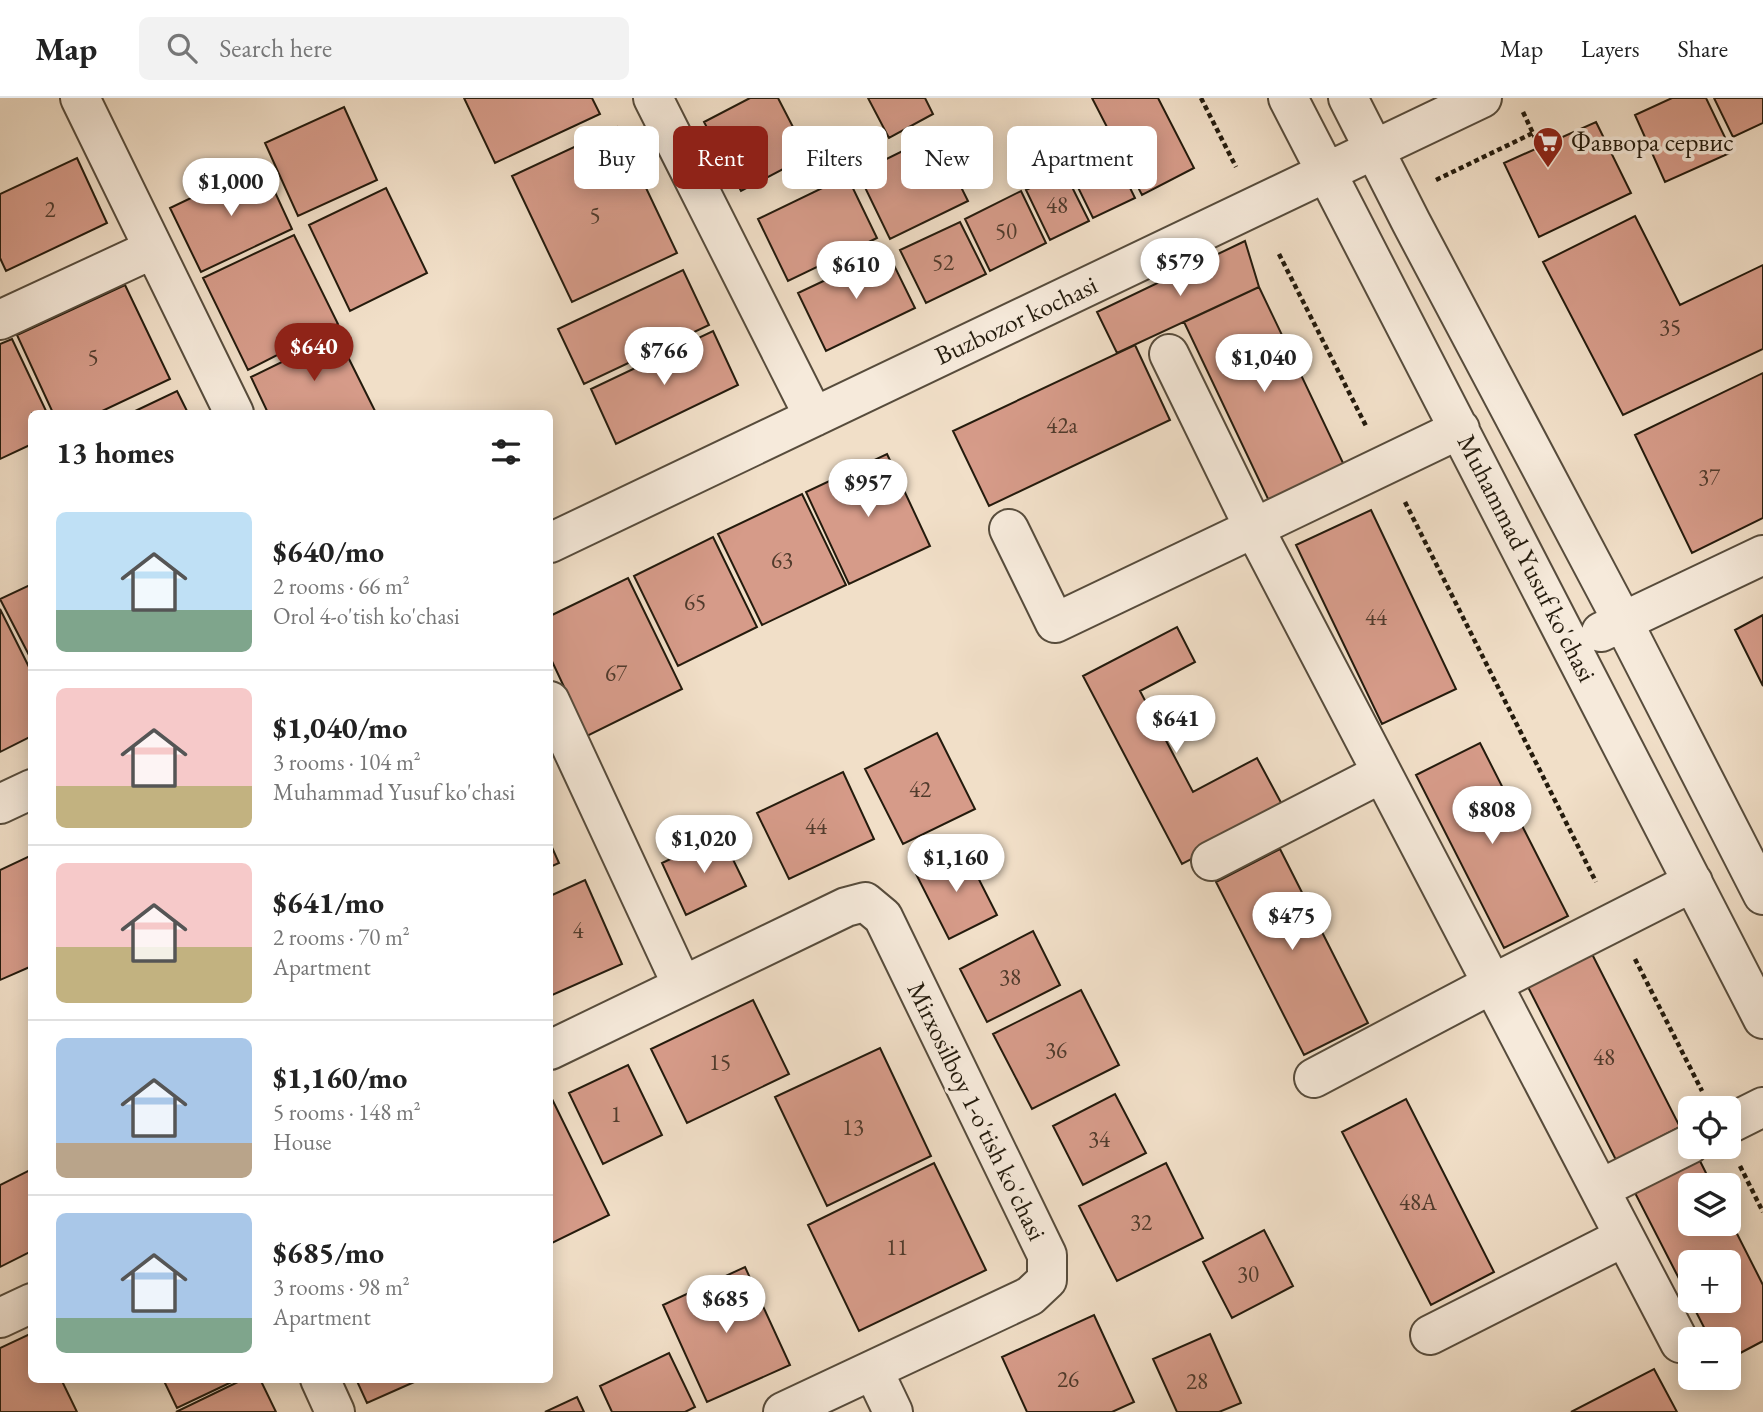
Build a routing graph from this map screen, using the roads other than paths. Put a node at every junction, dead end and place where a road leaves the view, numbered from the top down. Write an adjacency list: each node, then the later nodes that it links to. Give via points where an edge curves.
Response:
1 (80, 98): 8 (street)
2 (653, 98): 12 (street)
3 (1288, 98): 7 (street, Muhammad Yusuf ko'chasi)
4 (1348, 98): 6 (street, Muhammad Yusuf ko'chasi)
5 (1482, 98): 6 (street, Buzbozor kochasi)
6 (1373, 150): 7 (street, Buzbozor kochasi); 18 (street, Muhammad Yusuf ko'chasi)
7 (1326, 173): 12 (street, Buzbozor kochasi); 13 (street, Muhammad Yusuf ko'chasi)
8 (153, 248): 9 (street); 11 (street)
9 (0, 320)
10 (1169, 354): 14 (street)
11 (233, 410)
12 (814, 417): 16 (street, Buzbozor kochasi)
13 (1460, 429): 14 (street); 19 (street, Muhammad Yusuf ko'chasi)
14 (1254, 528): 15 (street, via 1055,623); 21 (street)
15 (1009, 529)
16 (553, 542)
17 (1763, 555): 18 (street)
18 (1619, 615): 19 (street); 26 (street, Muhammad Yusuf ko'chasi)
19 (1572, 646): 25 (street, Muhammad Yusuf ko'chasi)
20 (553, 707): 28 (street)
21 (1382, 774): 24 (street); 27 (street)
22 (28, 791): 23 (street)
23 (0, 804)
24 (1211, 861)
25 (1693, 882): 27 (street); 29 (street, Muhammad Yusuf ko'chasi)
26 (1763, 895)
27 (1492, 984): 31 (street); 35 (street)
28 (682, 985): 30 (street); 41 (street, Mirxosilboy 1-o'tish ko'chasi, via 846,907 865,902 883,917 1047,1255 1047,1280 1030,1296)
29 (1763, 1019)
30 (553, 1049)
31 (1314, 1078)
32 (1763, 1107): 33 (street)
33 (1741, 1130)
34 (1678, 1150): 35 (street)
35 (1600, 1189): 36 (street)
36 (1624, 1237): 39 (street); 40 (street)
37 (28, 1305): 38 (street)
38 (0, 1318)
39 (1430, 1335)
40 (1678, 1339)
41 (873, 1370): 44 (street, Mirxosilboy 1-o'tish ko'chasi); 45 (street)
42 (322, 1383): 43 (street)
43 (335, 1412)
44 (783, 1412)
45 (893, 1412)

